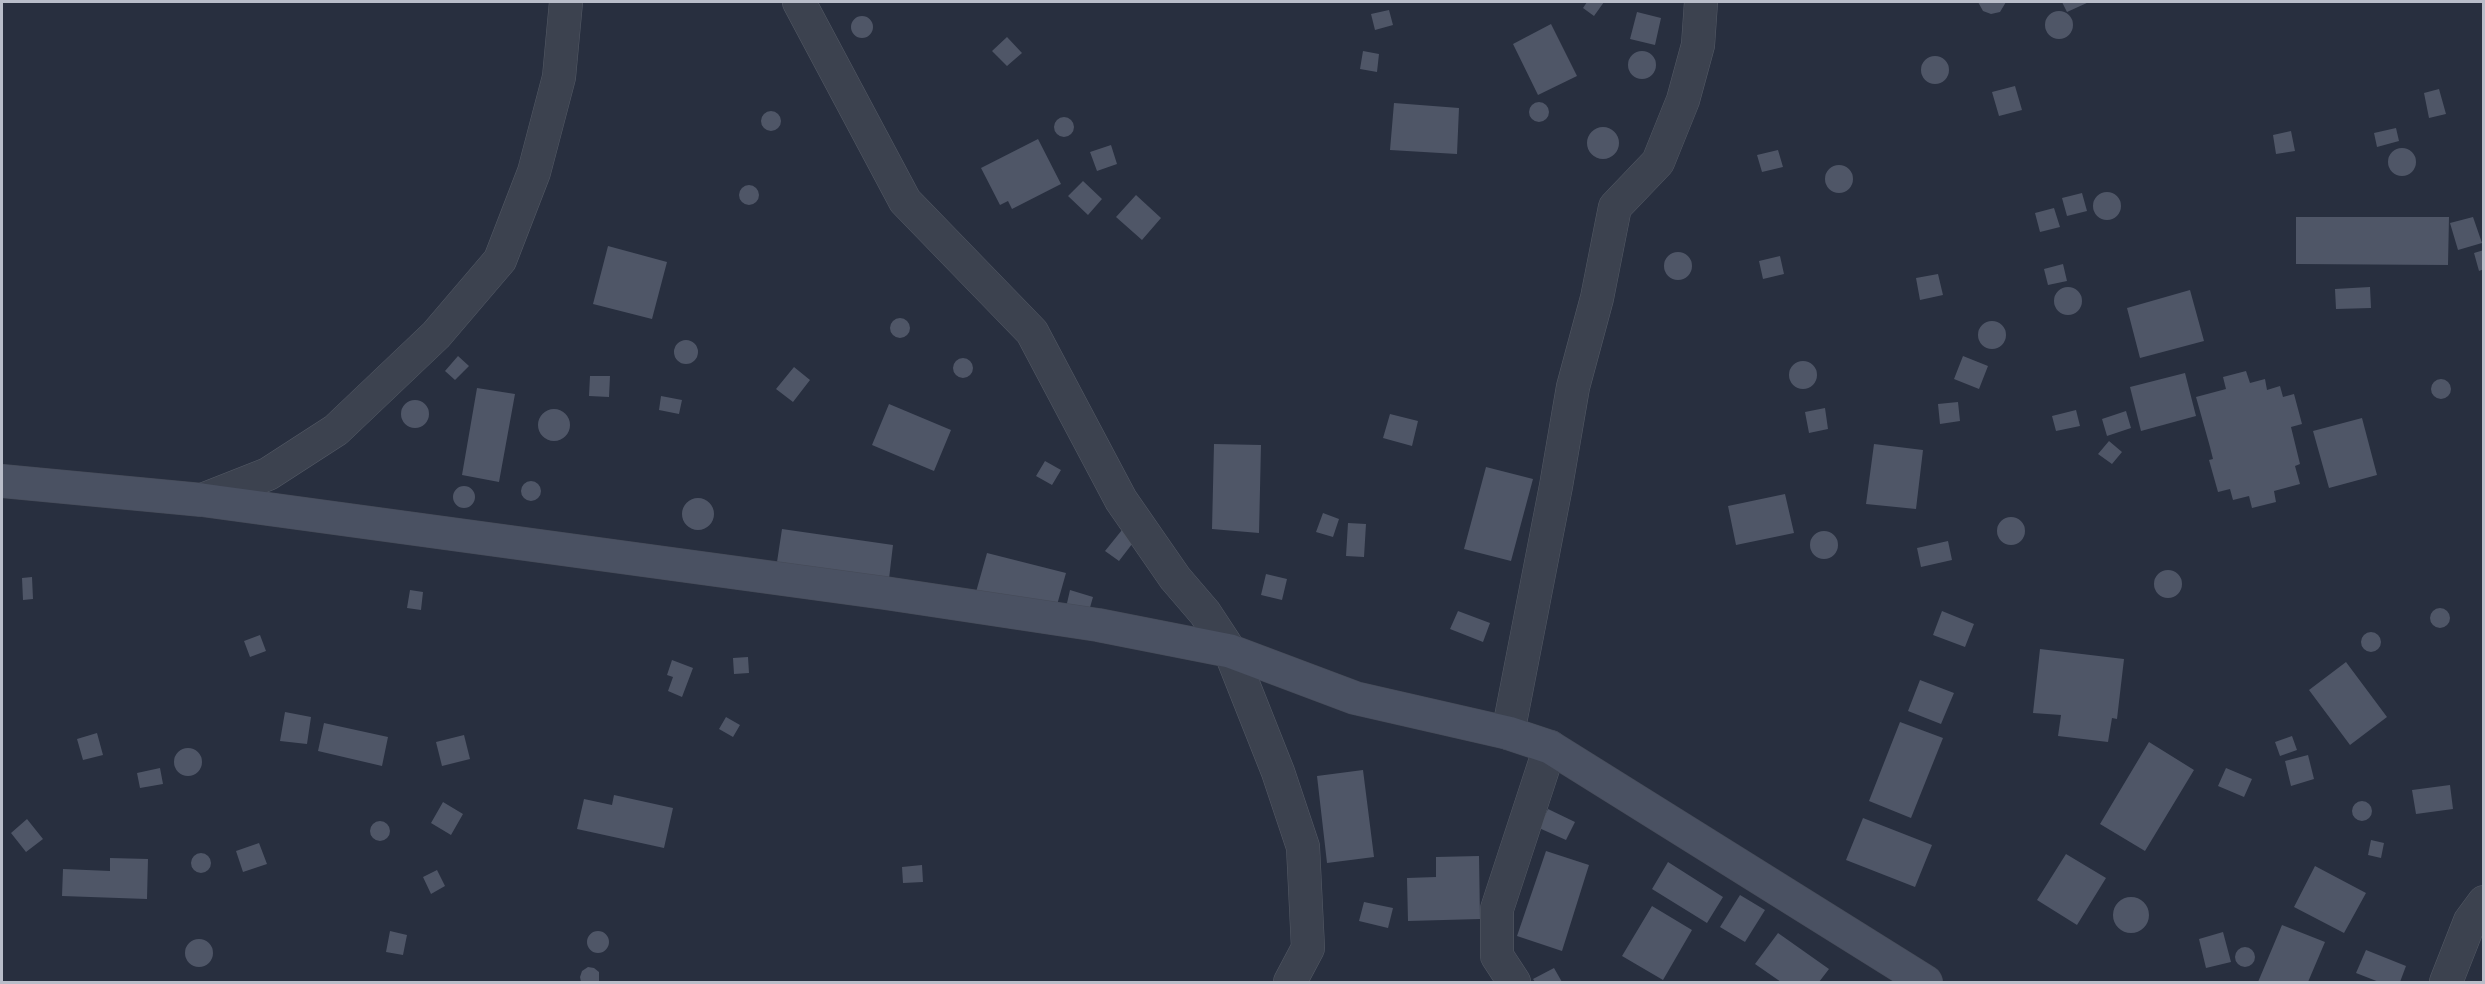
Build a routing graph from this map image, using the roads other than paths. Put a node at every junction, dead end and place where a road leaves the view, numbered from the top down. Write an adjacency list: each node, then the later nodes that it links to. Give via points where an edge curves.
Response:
1 (566, 2): 5 (street, via 559,76 534,172 500,260 436,335 336,430 268,474)
2 (799, 2): 6 (street, via 905,201 1032,332 1121,500)
3 (1701, 2): 7 (street, via 1695,56 1683,100 1658,162 1615,207 1597,298 1573,387)
4 (2, 481): 5 (street)
5 (202, 500): 6 (street, via 885,593 1098,625)
6 (1230, 651): 7 (street, via 1355,698); 10 (street, via 1303,847 1308,948)
7 (1508, 733): 8 (street)
8 (1550, 747): 11 (street, via 1497,909 1497,956); 12 (street)
9 (2484, 902): 13 (street, via 2470,921)
10 (1290, 982)
11 (1514, 982)
12 (1926, 982)
13 (2446, 982)

